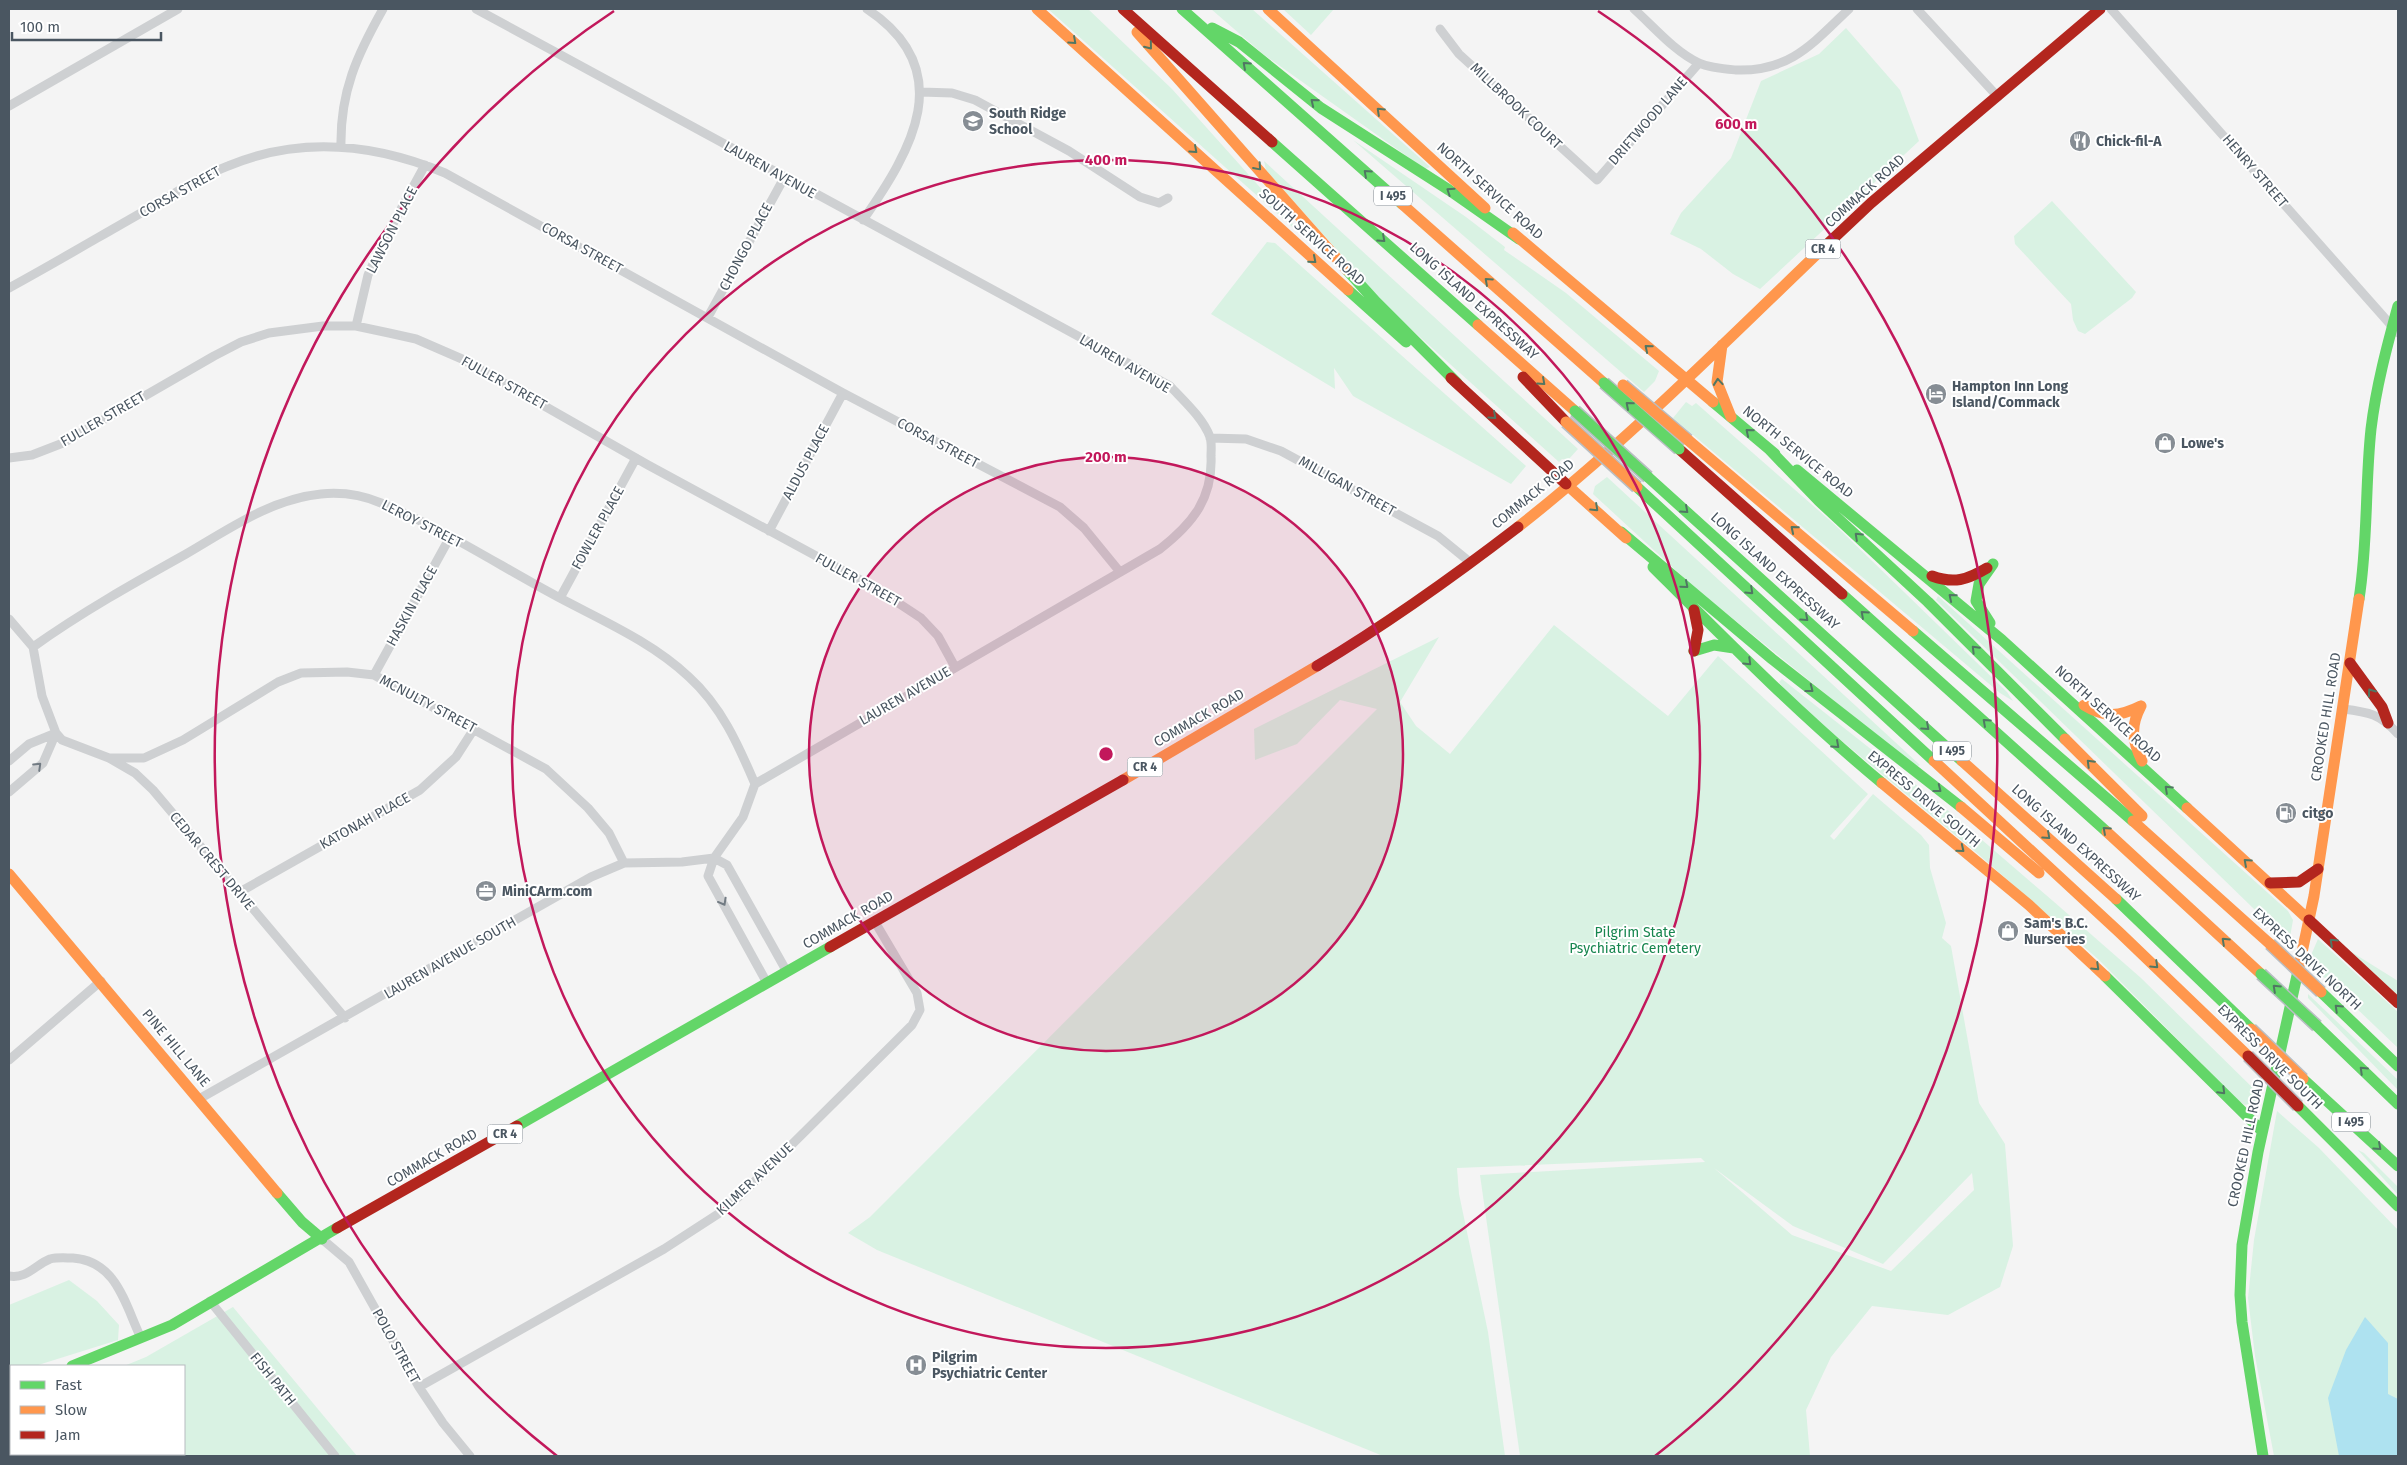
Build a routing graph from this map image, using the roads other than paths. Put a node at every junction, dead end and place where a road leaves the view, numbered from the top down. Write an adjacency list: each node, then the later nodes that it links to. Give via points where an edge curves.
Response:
1 (178, 9): 20 (street)
2 (383, 9): 21 (street, via 352,69 344,96)
3 (476, 9): 14 (street, LAUREN AVENUE)
4 (868, 9): 18 (street, via 885,20 902,41 913,63)
5 (1037, 9): 37 (main road, SOUTH SERVICE ROAD, one-way to 37, via 1303,251)
6 (1118, 9): 37 (main road, one-way to 37, via 1376,302)
7 (1123, 9): 32 (main road, LONG ISLAND EXPRESSWAY / I 495, one-way to 32)
8 (1268, 9): 27 (main road, NORTH SERVICE ROAD, one-way to 8)
9 (1634, 9): 17 (street)
10 (1849, 9): 17 (street, via 1802,52 1777,66 1725,70)
11 (1917, 9): 19 (street)
12 (2100, 9): 19 (main road, COMMACK ROAD / CR 4)
13 (2111, 9): 33 (street, HENRY STREET)
14 (486, 11): 23 (street, LAUREN AVENUE)
15 (1186, 12): 27 (main road, one-way to 15, via 1321,108 1240,42); 35 (main road, LONG ISLAND EXPRESSWAY / I 495, one-way to 15, via 1507,298)
16 (1440, 29): 24 (street, MILLBROOK COURT, via 1459,54)
17 (1699, 63): 24 (street, DRIFTWOOD LANE)
18 (921, 92): 25 (street, via 952,93 976,100 1069,151 1140,197 1159,203); 26 (street, via 916,128 905,153)
19 (1998, 97): 34 (main road, COMMACK ROAD / CR 4, via 1871,203)
20 (9, 106)
21 (342, 146): 22 (street, CORSA STREET, via 401,156); 28 (street, CORSA STREET, via 281,150 255,155 227,166)
22 (425, 165): 30 (street, CORSA STREET); 31 (street, LAWSON PLACE, via 368,275)
23 (784, 178): 26 (street, LAUREN AVENUE); 30 (street, CHONGO PLACE)
24 (1597, 180)
25 (1168, 198)
26 (862, 220): 40 (street, LAUREN AVENUE, via 1170,386 1191,408)
27 (1519, 239): 36 (main road, NORTH SERVICE ROAD, one-way to 27)
28 (9, 288)
29 (2398, 306): 33 (main road, CROOKED HILL ROAD)
30 (708, 317): 38 (street, CORSA STREET)
31 (356, 326): 42 (street, FULLER STREET, via 293,328 241,342 63,443 32,455); 43 (street, FULLER STREET, via 416,339 462,359)
32 (1479, 326): 80 (main road, one-way to 80, bridge, via 1551,409); 91 (main road, LONG ISLAND EXPRESSWAY / I 495, one-way to 91, bridge, via 2102,887)
33 (2395, 329): 57 (main road, CROOKED HILL ROAD, via 2381,367 2370,429 2366,552)
34 (1722, 344): 36 (main road, COMMACK ROAD / CR 4); 39 (main road, one-way to 34, via 1717,382)
35 (1609, 380): 75 (main road, one-way to 35, bridge, via 2004,708 1688,440); 89 (main road, LONG ISLAND EXPRESSWAY, one-way to 35, bridge, via 2049,778 1679,449)
36 (1686, 380): 39 (main road, NORTH SERVICE ROAD); 44 (main road, COMMACK ROAD / CR 4)
37 (1457, 383): 44 (main road, SOUTH SERVICE ROAD, one-way to 44)
38 (843, 393): 45 (street, ALDUS PLACE); 50 (street, CORSA STREET, via 1060,507 1084,528)
39 (1730, 417): 41 (main road, NORTH SERVICE ROAD, one-way to 39)
40 (1210, 438): 48 (street, MILLIGAN STREET, via 1246,439 1281,451 1438,536); 50 (street, LAUREN AVENUE, via 1210,482 1201,506 1184,531)
41 (1768, 448): 49 (main road, NORTH SERVICE ROAD); 75 (main road, one-way to 41, via 2130,803)
42 (9, 458)
43 (636, 458): 45 (street, FULLER STREET); 51 (street, FOWLER PLACE)
44 (1570, 485): 46 (main road, EXPRESS DRIVE SOUTH, one-way to 46); 48 (main road, COMMACK ROAD / CR 4)
45 (769, 531): 58 (street, FULLER STREET, via 877,589 914,613 938,636)
46 (1621, 532): 52 (main road, EXPRESS DRIVE SOUTH); 80 (main road, one-way to 80, via 2045,878)
47 (450, 537): 51 (street, LEROY STREET); 55 (street, LEROY STREET, via 380,502 349,494 296,498 270,506 117,592); 59 (street, HASKIN PLACE)
48 (1471, 563): 79 (main road, COMMACK ROAD / CR 4, via 1371,634)
49 (1921, 571): 54 (main road, NORTH SERVICE ROAD, one-way to 49); 54 (main road, via 1955,583 1967,580 1994,564 1979,584 1976,601)
50 (1120, 572): 58 (street, LAUREN AVENUE)
51 (560, 598): 69 (street, LEROY STREET, via 653,649 690,678 722,717)
52 (1693, 608): 56 (main road, EXPRESS DRIVE SOUTH); 56 (main road, via 1698,630 1694,651 1714,645)
53 (9, 619): 55 (street)
54 (2002, 640): 60 (main road, NORTH SERVICE ROAD)
55 (33, 646): 64 (street, via 42,696)
56 (1734, 648): 90 (main road, EXPRESS DRIVE SOUTH, one-way to 90, via 1841,749 2075,947)
57 (2350, 663): 61 (main road, CROOKED HILL ROAD); 62 (main road, one-way to 57, via 2382,707)
58 (955, 667): 69 (street, LAUREN AVENUE)
59 (374, 676): 63 (street, MCNULTY STREET); 66 (street, MCNULTY STREET, via 347,672 301,673 278,682 183,740 144,758)
60 (2054, 686): 68 (main road, NORTH SERVICE ROAD); 68 (main road, via 2107,716 2120,716 2141,706 2131,731 2134,747)
61 (2343, 708): 62 (street, via 2371,713); 73 (main road, CROOKED HILL ROAD)
62 (2388, 723): 65 (street)
63 (474, 729): 72 (street, MCNULTY STREET, via 546,769 567,787 609,833); 77 (street, KATONAH PLACE, via 456,757 420,790)
64 (56, 733): 66 (street, CEDAR CREST DRIVE, via 62,740); 67 (street, via 29,744); 70 (street, one-way to 64, via 43,763)
65 (2398, 734)
66 (109, 758): 77 (street, CEDAR CREST DRIVE, via 135,773 153,790)
67 (9, 761)
68 (2145, 768): 76 (main road, NORTH SERVICE ROAD, one-way to 68)
69 (755, 784): 71 (street, via 743,817)
70 (9, 792)
71 (714, 858): 72 (street, LAUREN AVENUE SOUTH); 81 (street, via 728,865); 83 (street, one-way to 83, via 708,876)
72 (624, 863): 85 (street, LAUREN AVENUE SOUTH, via 591,877)
73 (2318, 869): 76 (main road, via 2299,882); 78 (main road, CROOKED HILL ROAD)
74 (9, 874): 82 (main road, PINE HILL LANE)
75 (2195, 876): 87 (main road, EXPRESS DRIVE NORTH, one-way to 75, bridge)
76 (2270, 883): 78 (main road, NORTH SERVICE ROAD)
77 (238, 893): 85 (street, CEDAR CREST DRIVE)
78 (2309, 920): 84 (main road, NORTH SERVICE ROAD, one-way to 78); 90 (main road, CROOKED HILL ROAD)
79 (875, 922): 81 (main road, COMMACK ROAD / CR 4); 100 (street, KILMER AVENUE, via 918,993 920,1010 912,1025 744,1193 718,1214 664,1249)
80 (2119, 932): 92 (main road, EXPRESS DRIVE SOUTH, one-way to 92, bridge)
81 (787, 972): 83 (main road, COMMACK ROAD / CR 4)
82 (101, 981): 86 (street); 88 (main road, PINE HILL LANE)
83 (767, 983): 95 (main road, COMMACK ROAD / CR 4)
84 (2398, 1003)
85 (345, 1018): 88 (street, LAUREN AVENUE SOUTH)
86 (9, 1060)
87 (2398, 1066)
88 (199, 1099): 95 (main road, PINE HILL LANE, via 302,1222)
89 (2398, 1104)
90 (2262, 1131): 103 (main road, CROOKED HILL ROAD, via 2246,1213 2240,1294)
91 (2398, 1166)
92 (2376, 1183): 93 (main road, EXPRESS DRIVE SOUTH); 94 (main road)
93 (2398, 1206)
94 (2398, 1210)
95 (322, 1239): 97 (main road, COMMACK ROAD / CR 4); 100 (street, POLO STREET, via 349,1262)
96 (9, 1276): 98 (street, via 17,1278 27,1274 50,1259 94,1262 108,1272 118,1288)
97 (210, 1301): 98 (main road, COMMACK ROAD / CR 4, via 172,1325); 101 (street, FISH PATH)
98 (141, 1338): 99 (main road, COMMACK ROAD / CR 4)
99 (74, 1365)
100 (419, 1387): 102 (street, POLO STREET)
101 (335, 1456)
102 (470, 1456)
103 (2263, 1456)

